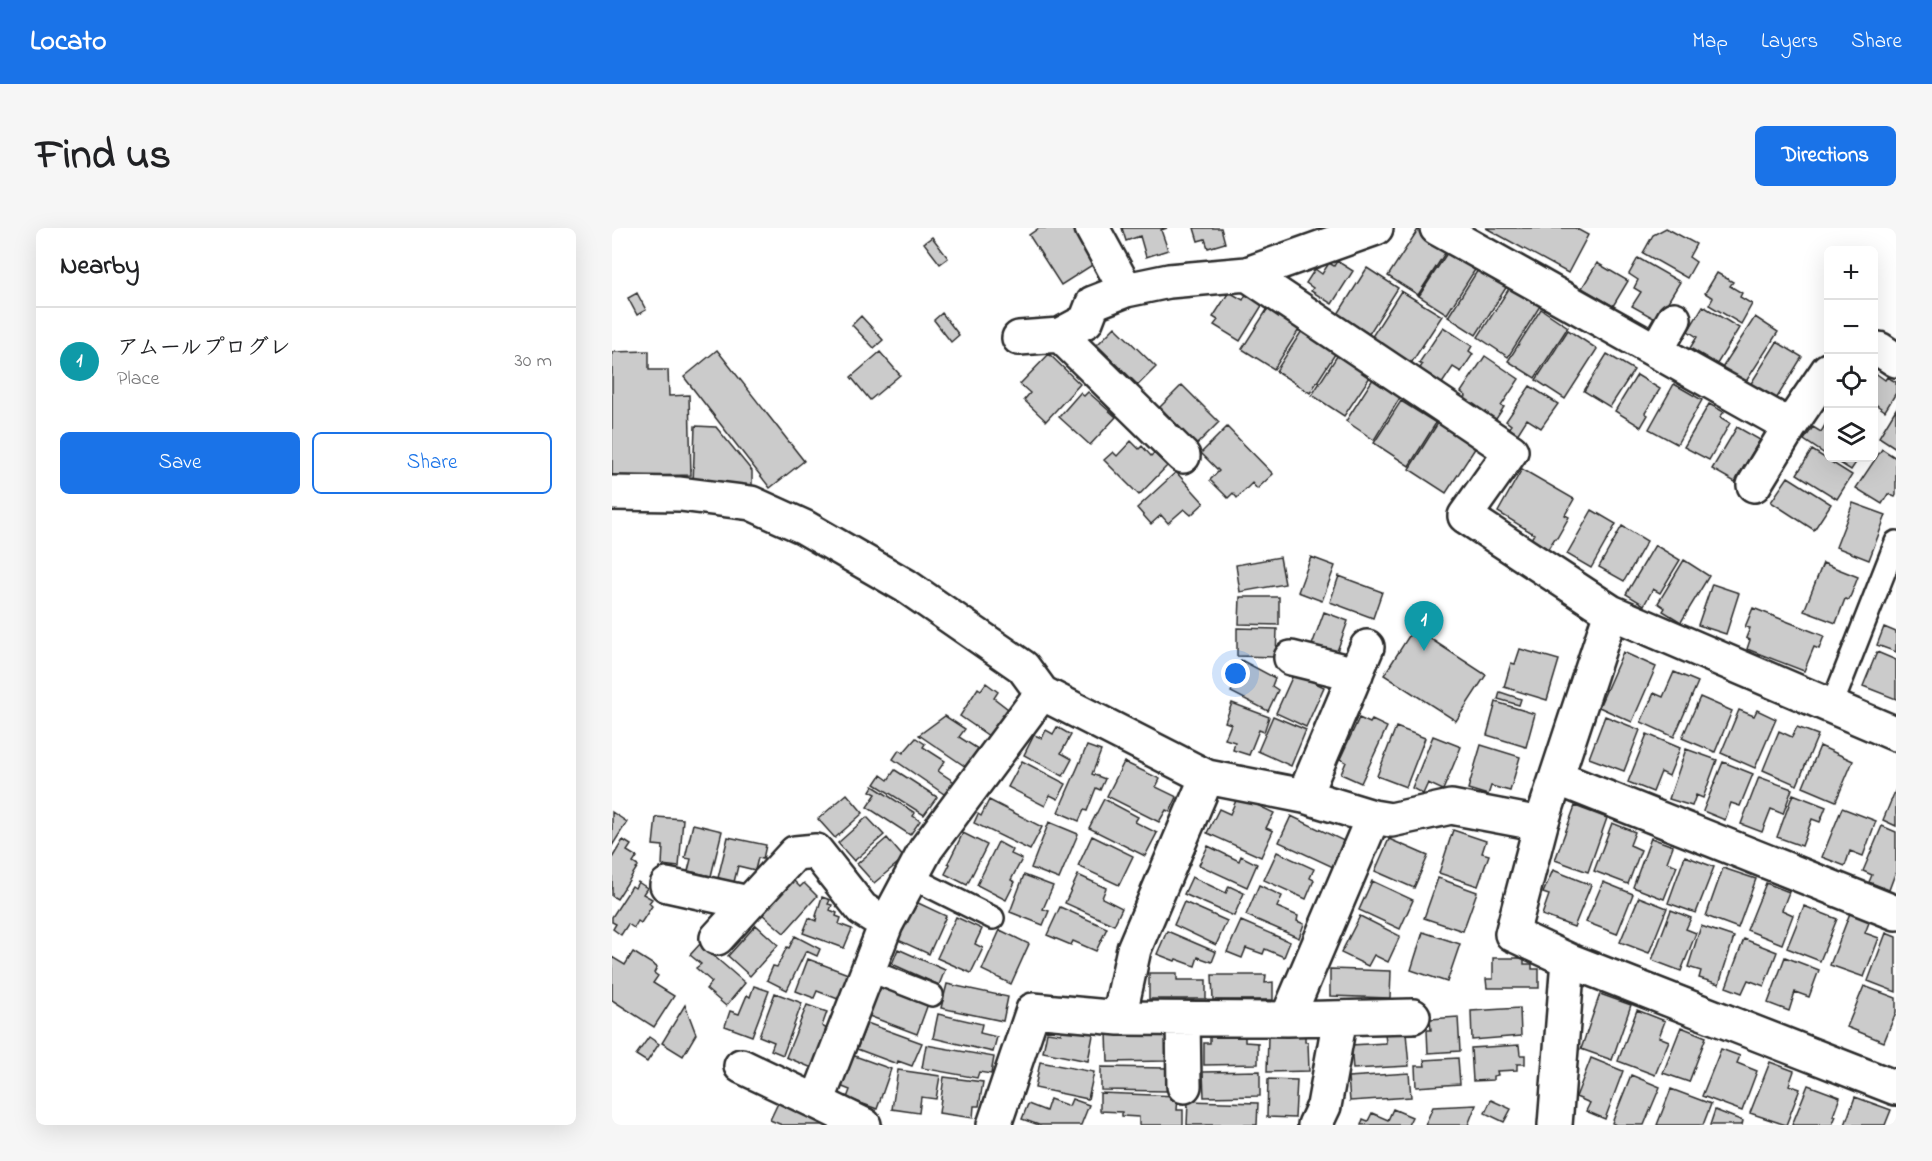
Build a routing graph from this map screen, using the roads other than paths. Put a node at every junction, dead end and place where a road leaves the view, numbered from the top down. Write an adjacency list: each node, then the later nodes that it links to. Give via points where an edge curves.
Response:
1 (1092, 228): 5 (street)
2 (1376, 228): 4 (street)
3 (1437, 228): 10 (street)
4 (1247, 274): 5 (street, via 1169,281); 18 (street, via 1511,452 1465,516)
5 (1126, 290): 7 (street, via 1093,303 1086,321)
6 (1674, 319): 10 (street)
7 (1060, 335): 8 (street); 14 (street)
8 (1019, 338)
9 (1878, 349): 11 (street)
10 (1656, 351): 13 (street)
11 (1896, 360)
12 (1824, 376): 13 (street)
13 (1790, 426): 15 (street)
14 (1183, 456)
15 (1754, 485)
16 (612, 493): 20 (street, via 680,494 751,503 804,527 906,586 1023,667)
17 (1896, 542): 21 (lane)
18 (1611, 612): 21 (street); 24 (street)
19 (1291, 658): 25 (street, via 1361,661)
20 (1042, 693): 23 (street); 28 (street, via 926,849)
21 (1832, 705): 22 (street)
22 (1896, 734)
23 (1207, 777): 25 (street); 39 (street, via 1134,949)
24 (1557, 778): 27 (street); 31 (street)
25 (1304, 796): 26 (street)
26 (1373, 817): 27 (street, via 1391,820 1450,807); 42 (street)
27 (1541, 824): 35 (street, via 1512,934)
28 (911, 877): 32 (lane); 33 (street)
29 (667, 885): 30 (street)
30 (748, 903): 33 (street, via 795,853 816,850 862,909); 34 (street)
31 (1896, 913)
32 (993, 918)
33 (886, 924): 36 (street)
34 (717, 938)
35 (1568, 960): 45 (street); 50 (street)
36 (868, 970): 37 (lane); 46 (street)
37 (932, 995)
38 (1413, 1016): 40 (street)
39 (1119, 1018): 41 (street); 48 (street, via 1033,1010)
40 (1340, 1018): 42 (street); 49 (street, via 1324,1106)
41 (1183, 1019): 42 (street); 44 (street)
42 (1287, 1019)
43 (741, 1066): 46 (street)
44 (1184, 1086)
45 (1896, 1088)
46 (817, 1102): 47 (street)
47 (864, 1125)
48 (994, 1125)
49 (1315, 1125)
50 (1555, 1125)

